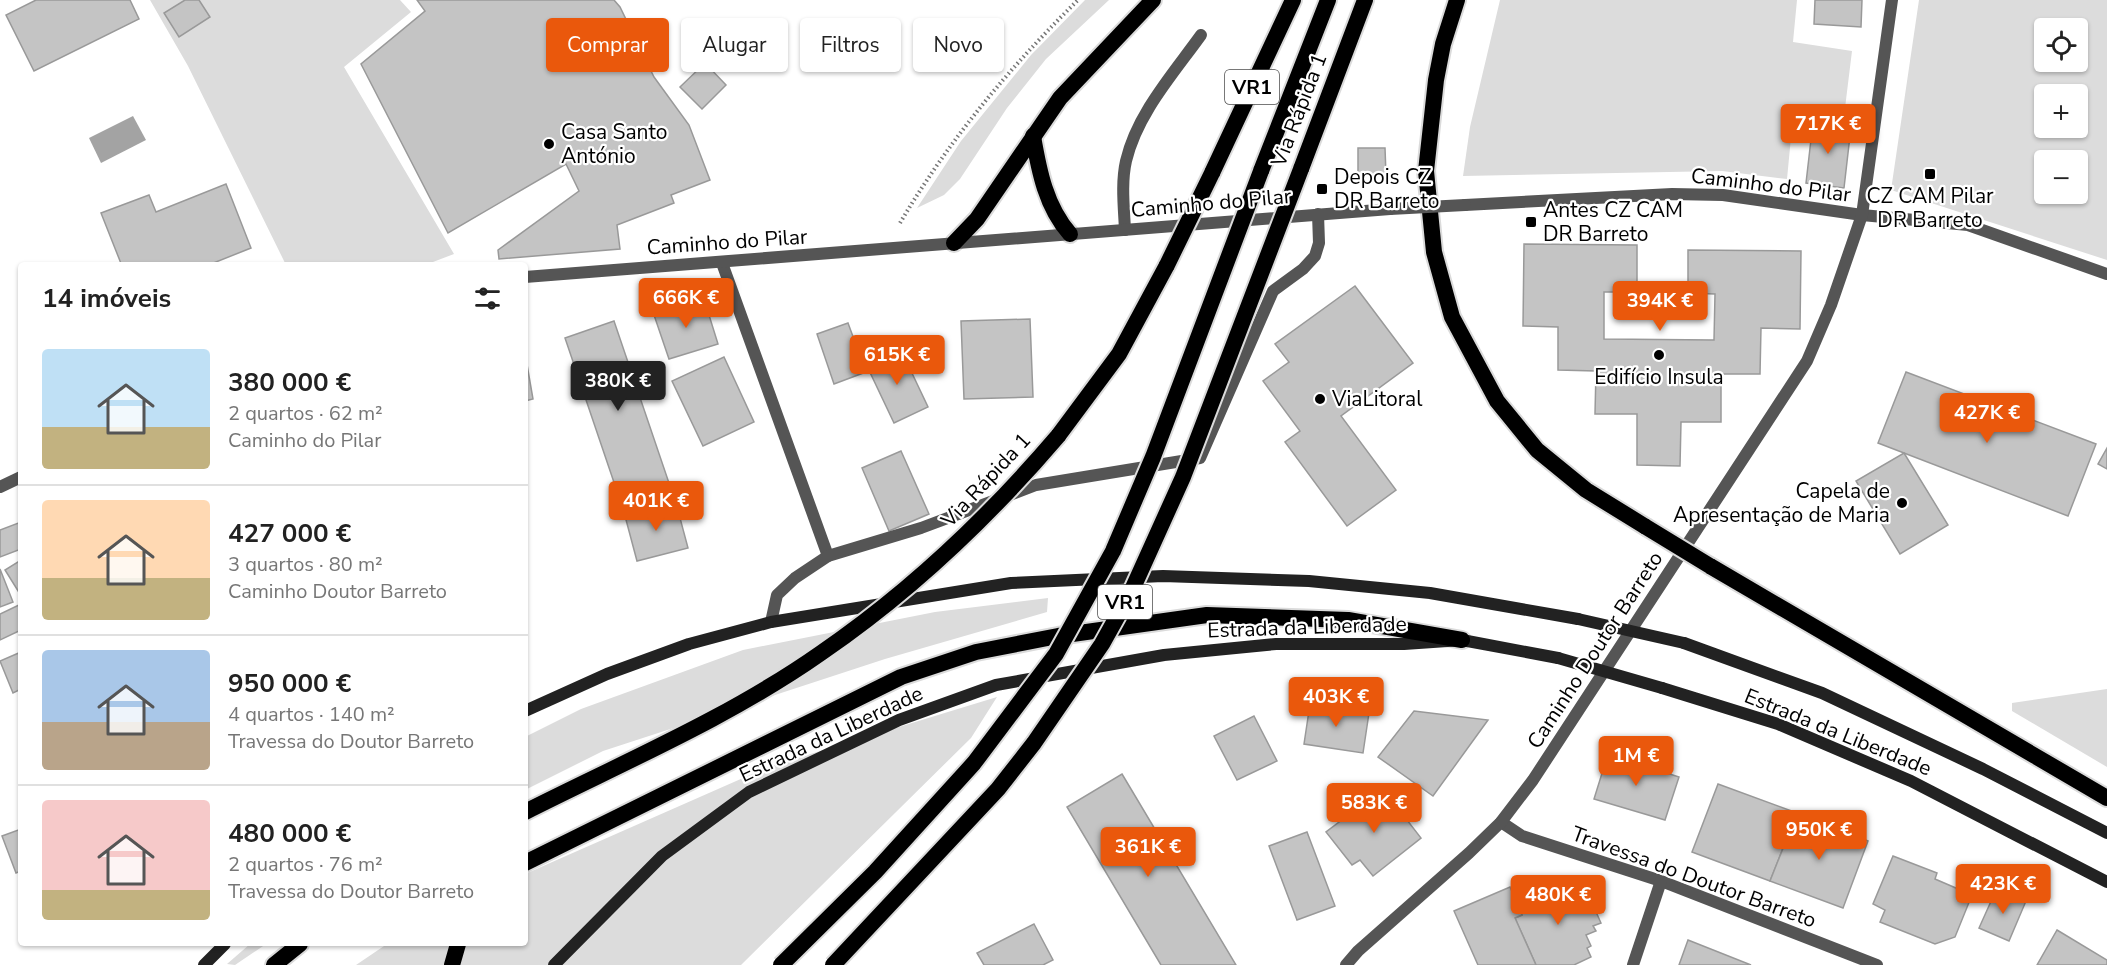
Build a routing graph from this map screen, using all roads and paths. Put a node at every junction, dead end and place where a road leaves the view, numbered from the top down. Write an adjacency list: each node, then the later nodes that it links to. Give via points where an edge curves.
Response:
1 (1078, 0): 15 (path, via 1002,80 947,149 897,228)
2 (1153, 0): 9 (highway, via 1060,98)
3 (1293, 0): 26 (highway, Via Rápida 1 / VR1, bridge, via 1167,265 1119,354 1058,436 1012,489 936,564 820,655 726,710)
4 (1328, 0): 39 (highway, bridge, via 1149,467 1113,551 1056,654 974,764 875,872)
5 (1365, 0): 40 (highway, Via Rápida 1 / VR1, bridge, via 1183,477 1132,590 1041,734 998,789)
6 (1457, 0): 25 (highway, bridge, via 1436,80 1426,171 1434,252 1452,317 1497,401 1537,450 1586,490)
7 (1892, 0): 11 (street, Caminho Doutor Barreto)
8 (1201, 35): 12 (street, via 1160,92 1133,141 1125,174)
9 (1033, 136): 13 (highway, via 1040,174 1054,212); 14 (highway, via 977,219)
10 (1318, 214): 11 (street, Caminho do Pilar, bridge, via 1672,194 1723,195); 12 (street, Caminho do Pilar); 21 (street, via 1319,243 1315,256 1273,291 1200,458 1036,486 921,528)
11 (1862, 215): 17 (street, Caminho do Pilar, via 1968,225); 27 (street, Caminho Doutor Barreto, via 1808,361 1566,730)
12 (1125, 230): 13 (street, Caminho do Pilar)
13 (1070, 234): 14 (street, Caminho do Pilar)
14 (954, 243): 15 (street, Caminho do Pilar)
15 (899, 247): 16 (street, Caminho do Pilar)
16 (722, 263): 18 (street, Caminho do Pilar); 21 (street)
17 (2107, 274)
18 (528, 277)
19 (18, 478): 20 (street)
20 (0, 487)
21 (828, 556): 22 (street, via 777,595)
22 (771, 622): 24 (main road, Estrada da Liberdade, via 689,644 607,674); 28 (main road, Estrada da Liberdade, bridge, via 1011,583 1163,576 1309,581 1430,592 1684,643 1822,693)
23 (1462, 640): 29 (highway, via 1348,620 1207,615 976,652 901,676); 31 (main road, Estrada da Liberdade, bridge, via 1558,658 1778,724 1901,777); 38 (main road, Estrada da Liberdade, via 1276,644 1199,651 996,685 957,698 899,720 749,792 662,856)
24 (528, 710)
25 (2107, 798)
26 (528, 811)
27 (1501, 822): 30 (street, Travessa do Doutor Barreto, via 1522,836); 41 (street, Caminho Doutor Barreto)
28 (2107, 833)
29 (528, 862)
30 (1661, 881): 42 (street); 43 (street, Travessa do Doutor Barreto)
31 (2107, 882)
32 (223, 946): 35 (main road)
33 (298, 946): 36 (highway)
34 (457, 946): 37 (highway)
35 (204, 965)
36 (274, 965)
37 (452, 965)
38 (554, 965)
39 (781, 965)
40 (832, 965)
41 (1346, 965)
42 (1633, 965)
43 (1877, 965)

